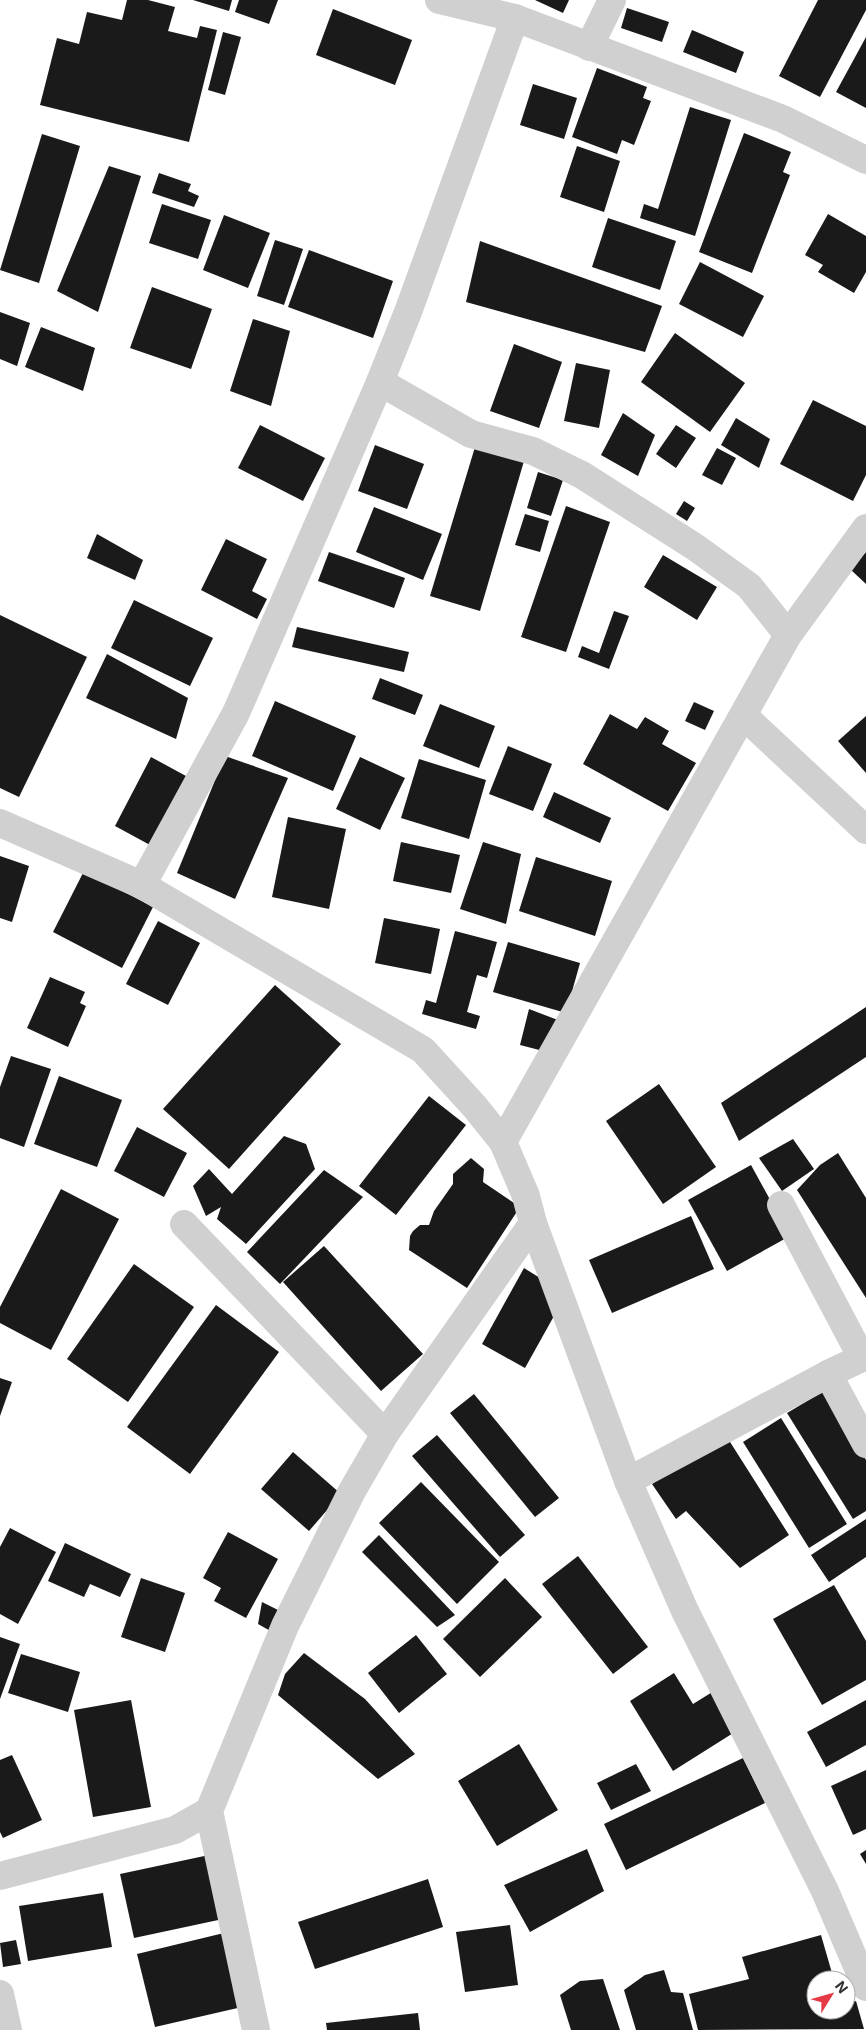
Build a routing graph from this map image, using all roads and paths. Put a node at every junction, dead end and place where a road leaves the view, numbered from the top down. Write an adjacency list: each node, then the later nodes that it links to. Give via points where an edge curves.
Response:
1 (439, 0): 3 (street)
2 (612, 0): 4 (street)
3 (515, 18): 4 (street); 6 (street)
4 (589, 47): 5 (street, via 782,118)
5 (866, 160)
6 (380, 382): 8 (street, via 471,434 533,451 582,475 695,547 749,586); 12 (street, via 236,713)
7 (866, 528): 8 (street)
8 (788, 635): 9 (street)
9 (744, 716): 11 (street); 13 (street)
10 (0, 823): 12 (street)
11 (866, 830)
12 (142, 885): 13 (street, via 423,1050)
13 (503, 1142): 15 (street, via 526,1196)
14 (780, 1205): 17 (street)
15 (533, 1223): 19 (street); 21 (street)
16 (184, 1224): 19 (street)
17 (864, 1357): 18 (street)
18 (828, 1374): 20 (street); 21 (street)
19 (385, 1434): 22 (street, via 352,1491 285,1626)
20 (866, 1444)
21 (628, 1481): 24 (street, via 685,1611 825,1891)
22 (209, 1811): 23 (street, via 175,1830); 27 (street)
23 (0, 1876)
24 (866, 1987)
25 (0, 1994): 26 (street)
26 (8, 2030)
27 (256, 2030)

